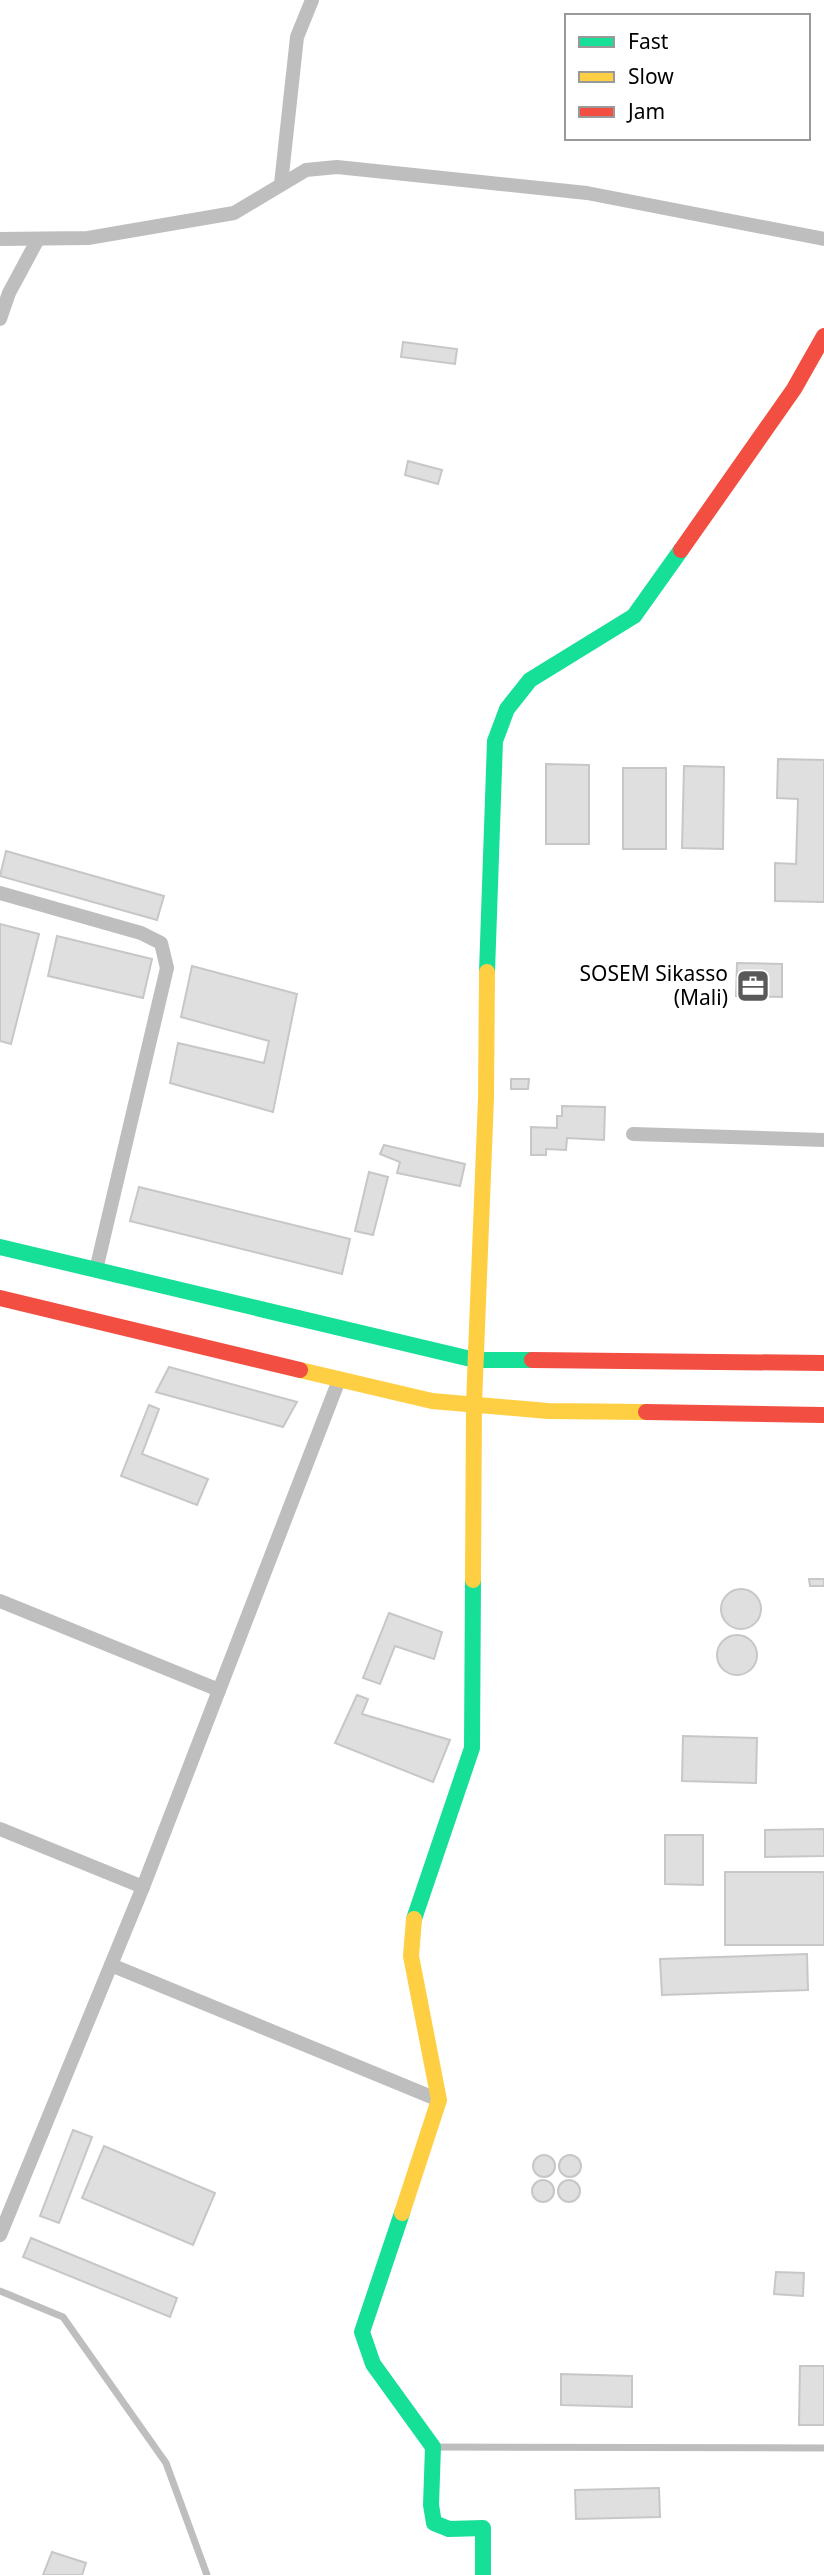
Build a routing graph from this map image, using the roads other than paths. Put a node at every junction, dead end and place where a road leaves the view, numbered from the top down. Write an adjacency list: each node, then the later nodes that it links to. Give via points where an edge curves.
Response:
1 (312, 0): 2 (street, via 297,37)
2 (281, 184): 4 (street, via 234,213 88,238); 5 (street, via 306,170 337,167 587,193)
3 (0, 239): 4 (street)
4 (38, 239): 6 (street)
5 (824, 239)
6 (0, 319)
7 (824, 336): 14 (street, via 794,389 634,616 530,680 507,709 495,741)
8 (0, 893): 12 (street, via 141,933 161,943 167,968)
9 (633, 1134): 10 (street)
10 (824, 1140)
11 (0, 1247): 12 (street)
12 (96, 1270): 14 (street)
13 (0, 1298): 16 (street)
14 (475, 1360): 15 (street); 17 (street)
15 (824, 1363)
16 (339, 1380): 17 (street, via 432,1401); 20 (street)
17 (474, 1404): 18 (street, via 548,1412); 24 (street, via 472,1748 412,1924 411,1956)
18 (824, 1415)
19 (0, 1601): 20 (street)
20 (219, 1690): 22 (street)
21 (0, 1829): 22 (street)
22 (144, 1887): 23 (street)
23 (111, 1965): 24 (street); 25 (street)
24 (439, 2100): 27 (street, via 362,2332 373,2364)
25 (0, 2235)
26 (0, 2291): 29 (lane, via 62,2317 166,2463)
27 (433, 2446): 28 (lane); 30 (street, via 434,2523 449,2529 483,2528)
28 (824, 2448)
29 (207, 2575)
30 (483, 2575)

